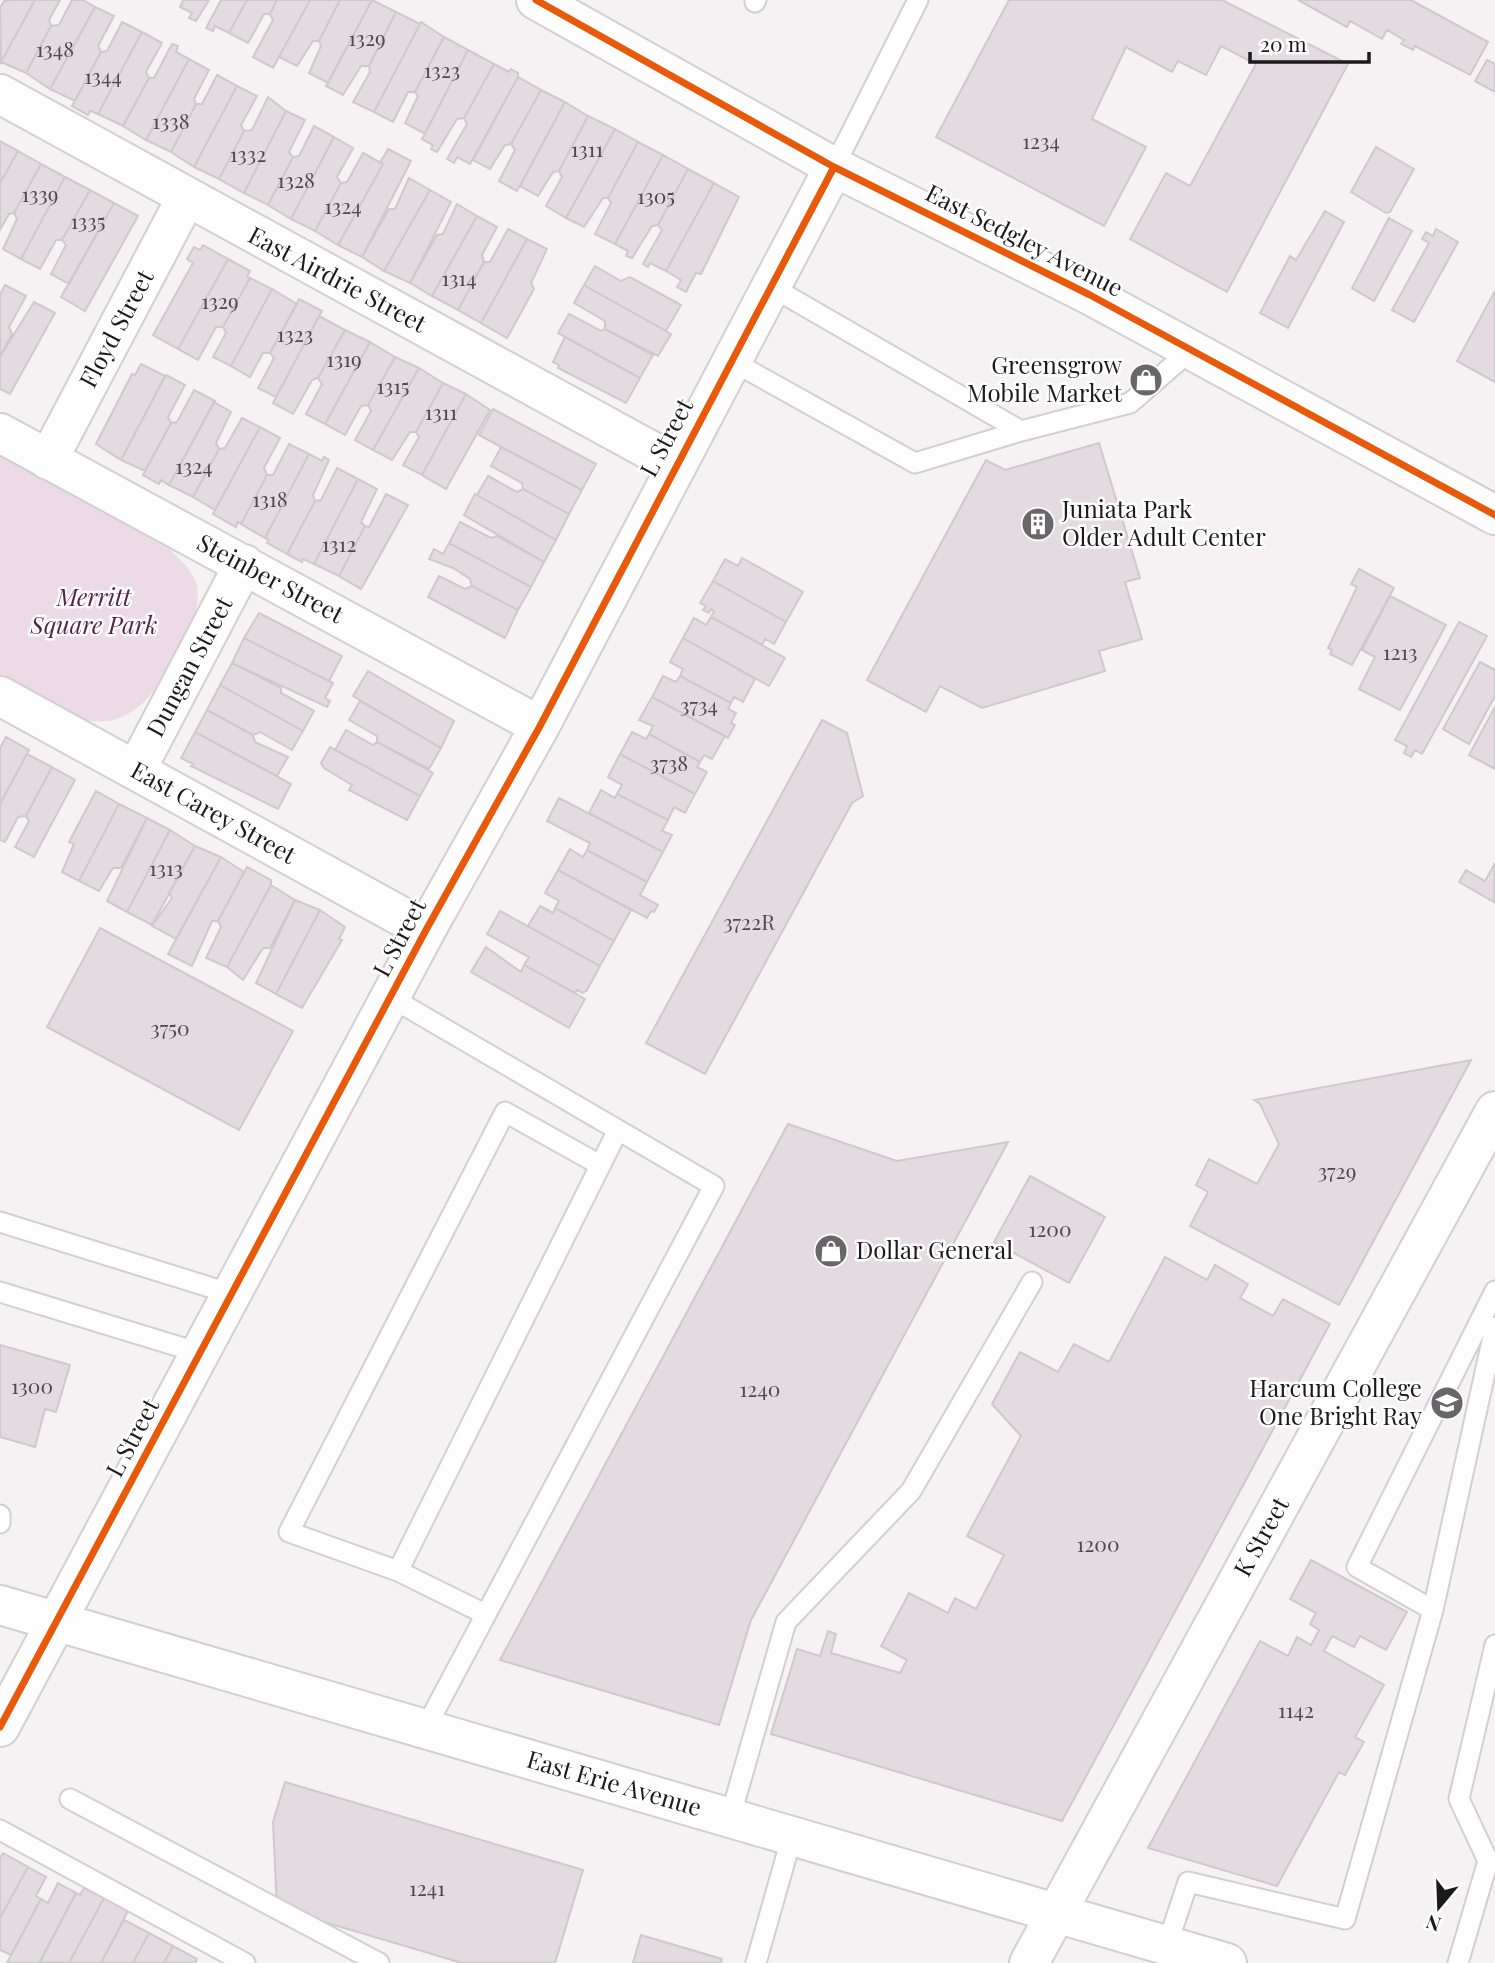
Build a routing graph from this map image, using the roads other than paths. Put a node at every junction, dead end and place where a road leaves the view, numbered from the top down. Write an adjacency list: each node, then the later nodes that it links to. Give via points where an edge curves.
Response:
1 (918, 0): 4 (lane)
2 (541, 1): 4 (street, East Sedgley Avenue)
3 (0, 94): 5 (street, East Airdrie Street)
4 (834, 167): 6 (street, L Street); 7 (street, East Sedgley Avenue)
5 (186, 198): 11 (street, Floyd Street); 12 (street, East Airdrie Street)
6 (770, 286): 8 (street, L Street); 9 (lane)
7 (1191, 350): 9 (lane, via 1130,403); 13 (street, East Sedgley Avenue)
8 (730, 360): 9 (lane, via 915,463); 12 (street, L Street)
9 (1021, 430)
10 (0, 433): 11 (street, Steinber Street)
11 (48, 460): 14 (street, Steinber Street)
12 (675, 464): 16 (street, L Street)
13 (1495, 515)
14 (244, 564): 16 (street, Steinber Street); 17 (street, Dungan Street)
15 (0, 696): 17 (street, East Carey Street)
16 (540, 726): 18 (street, L Street)
17 (136, 770): 18 (street, East Carey Street)
18 (426, 930): 19 (street, L Street)
19 (390, 997): 21 (lane); 27 (street, L Street)
20 (1495, 1111): 45 (street, K Street)
21 (618, 1130): 22 (lane); 35 (lane, via 714,1186)
22 (600, 1165): 32 (lane); 32 (lane, via 505,1112 289,1532)
23 (0, 1222): 27 (lane)
24 (1032, 1282): 41 (lane, via 911,1491 786,1622)
25 (1495, 1291): 34 (lane, via 1357,1567)
26 (0, 1292): 29 (lane)
27 (232, 1294): 29 (street, L Street)
28 (1495, 1327): 34 (lane)
29 (200, 1353): 36 (street, L Street)
30 (0, 1515): 31 (lane)
31 (0, 1523)
32 (398, 1571): 35 (lane)
33 (0, 1605): 36 (street, East Erie Avenue)
34 (1433, 1610): 46 (lane, via 1345,1919 1188,1882)
35 (485, 1614): 39 (lane)
36 (57, 1622): 38 (street, L Street); 39 (street, East Erie Avenue)
37 (1495, 1644): 44 (lane, via 1460,1799)
38 (0, 1727)
39 (425, 1729): 41 (street, East Erie Avenue)
40 (71, 1799): 48 (lane)
41 (730, 1818): 43 (street, East Erie Avenue)
42 (0, 1830): 47 (lane)
43 (792, 1836): 45 (street, East Erie Avenue); 49 (lane)
44 (1491, 1861): 52 (lane)
45 (1056, 1913): 46 (street, East Erie Avenue); 50 (street, K Street)
46 (1167, 1945): 51 (street, East Erie Avenue)
47 (246, 1963)
48 (379, 1963)
49 (756, 1963)
50 (1030, 1963)
51 (1227, 1963)
52 (1458, 1963)

